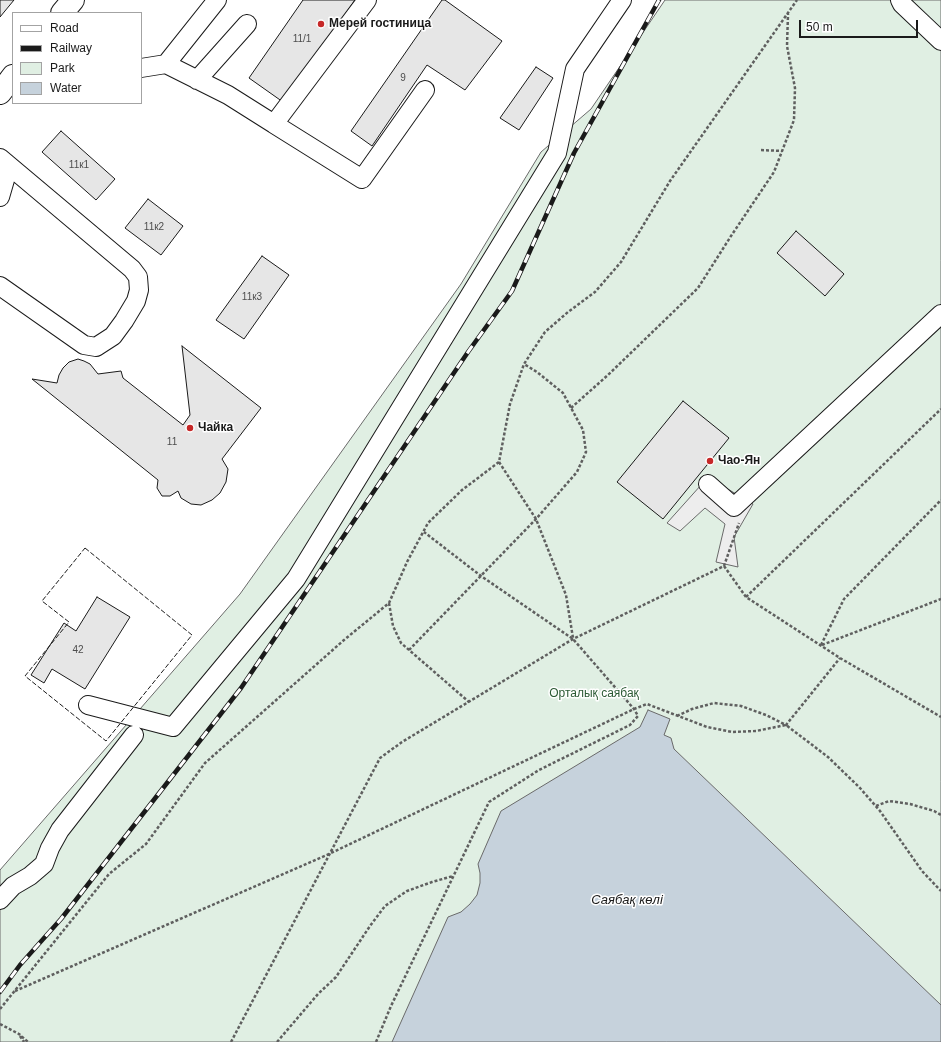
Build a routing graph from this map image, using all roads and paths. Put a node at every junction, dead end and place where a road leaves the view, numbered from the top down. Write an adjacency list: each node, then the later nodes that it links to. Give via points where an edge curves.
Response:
1 (73, 0): 7 (main road)
2 (217, 0): 11 (street)
3 (367, 0): 17 (street)
4 (622, 0): 43 (street, via 576,68 558,153 296,579 173,727)
5 (797, 0): 8 (path)
6 (900, 0): 10 (street)
7 (63, 12)
8 (788, 13): 19 (path, via 787,46 795,88 794,120); 24 (path, via 670,181 621,262 595,292 546,332)
9 (247, 24): 14 (street)
10 (941, 41)
11 (166, 64): 12 (street); 14 (street)
12 (142, 68)
13 (12, 77): 16 (main road)
14 (197, 80): 17 (street, via 228,95)
15 (425, 90): 17 (street, via 362,179)
16 (0, 93)
17 (274, 124)
18 (761, 150): 19 (path)
19 (782, 151): 25 (path, via 774,172 698,288)
20 (5, 162): 21 (street); 22 (street, via 132,269 138,277 139,290 136,301 113,336 96,347 84,345)
21 (0, 197)
22 (0, 286)
23 (941, 314): 28 (street, via 734,506)
24 (524, 364): 25 (path, via 563,393); 27 (path, via 510,404)
25 (571, 408): 31 (path, via 583,430 586,452 577,472)
26 (941, 409): 35 (path)
27 (499, 462): 31 (path); 32 (path, via 462,490 428,523)
28 (708, 484)
29 (941, 500): 39 (path, via 844,599)
30 (741, 518): 33 (path)
31 (536, 519): 34 (path); 38 (path, via 566,596)
32 (424, 532): 34 (path); 37 (path)
33 (724, 566): 35 (path); 38 (path)
34 (481, 576): 38 (path); 40 (path)
35 (746, 597): 39 (path)
36 (941, 599): 39 (path)
37 (389, 603): 40 (path, via 393,626 401,643); 55 (path, via 204,763 146,844 109,874)
38 (573, 639): 42 (path); 44 (path)
39 (821, 645): 41 (path)
40 (409, 650): 42 (path)
41 (840, 658): 46 (path); 47 (path)
42 (469, 702): 51 (path, via 380,758)
43 (88, 705)
44 (634, 709): 45 (path, via 647,704); 51 (path); 52 (path, via 638,716 630,725 539,770 489,802)
45 (676, 716): 47 (path, via 707,727 732,732 756,731); 47 (path, via 714,703 741,706)
46 (941, 717)
47 (786, 725): 49 (path, via 828,758)
48 (134, 735): 54 (street, via 60,830 44,864 13,886)
49 (876, 806): 50 (path, via 889,801 910,804); 53 (path, via 922,871)
50 (941, 815)
51 (329, 854): 55 (path); 61 (path)
52 (453, 876): 62 (path, via 407,891 385,906 336,977); 63 (path)
53 (941, 891)
54 (0, 900)
55 (13, 992): 56 (path)
56 (0, 1009)
57 (0, 1024): 58 (path)
58 (19, 1034): 59 (path); 60 (path)
59 (24, 1042)
60 (28, 1042)
61 (231, 1042)
62 (277, 1042)
63 (376, 1042)

